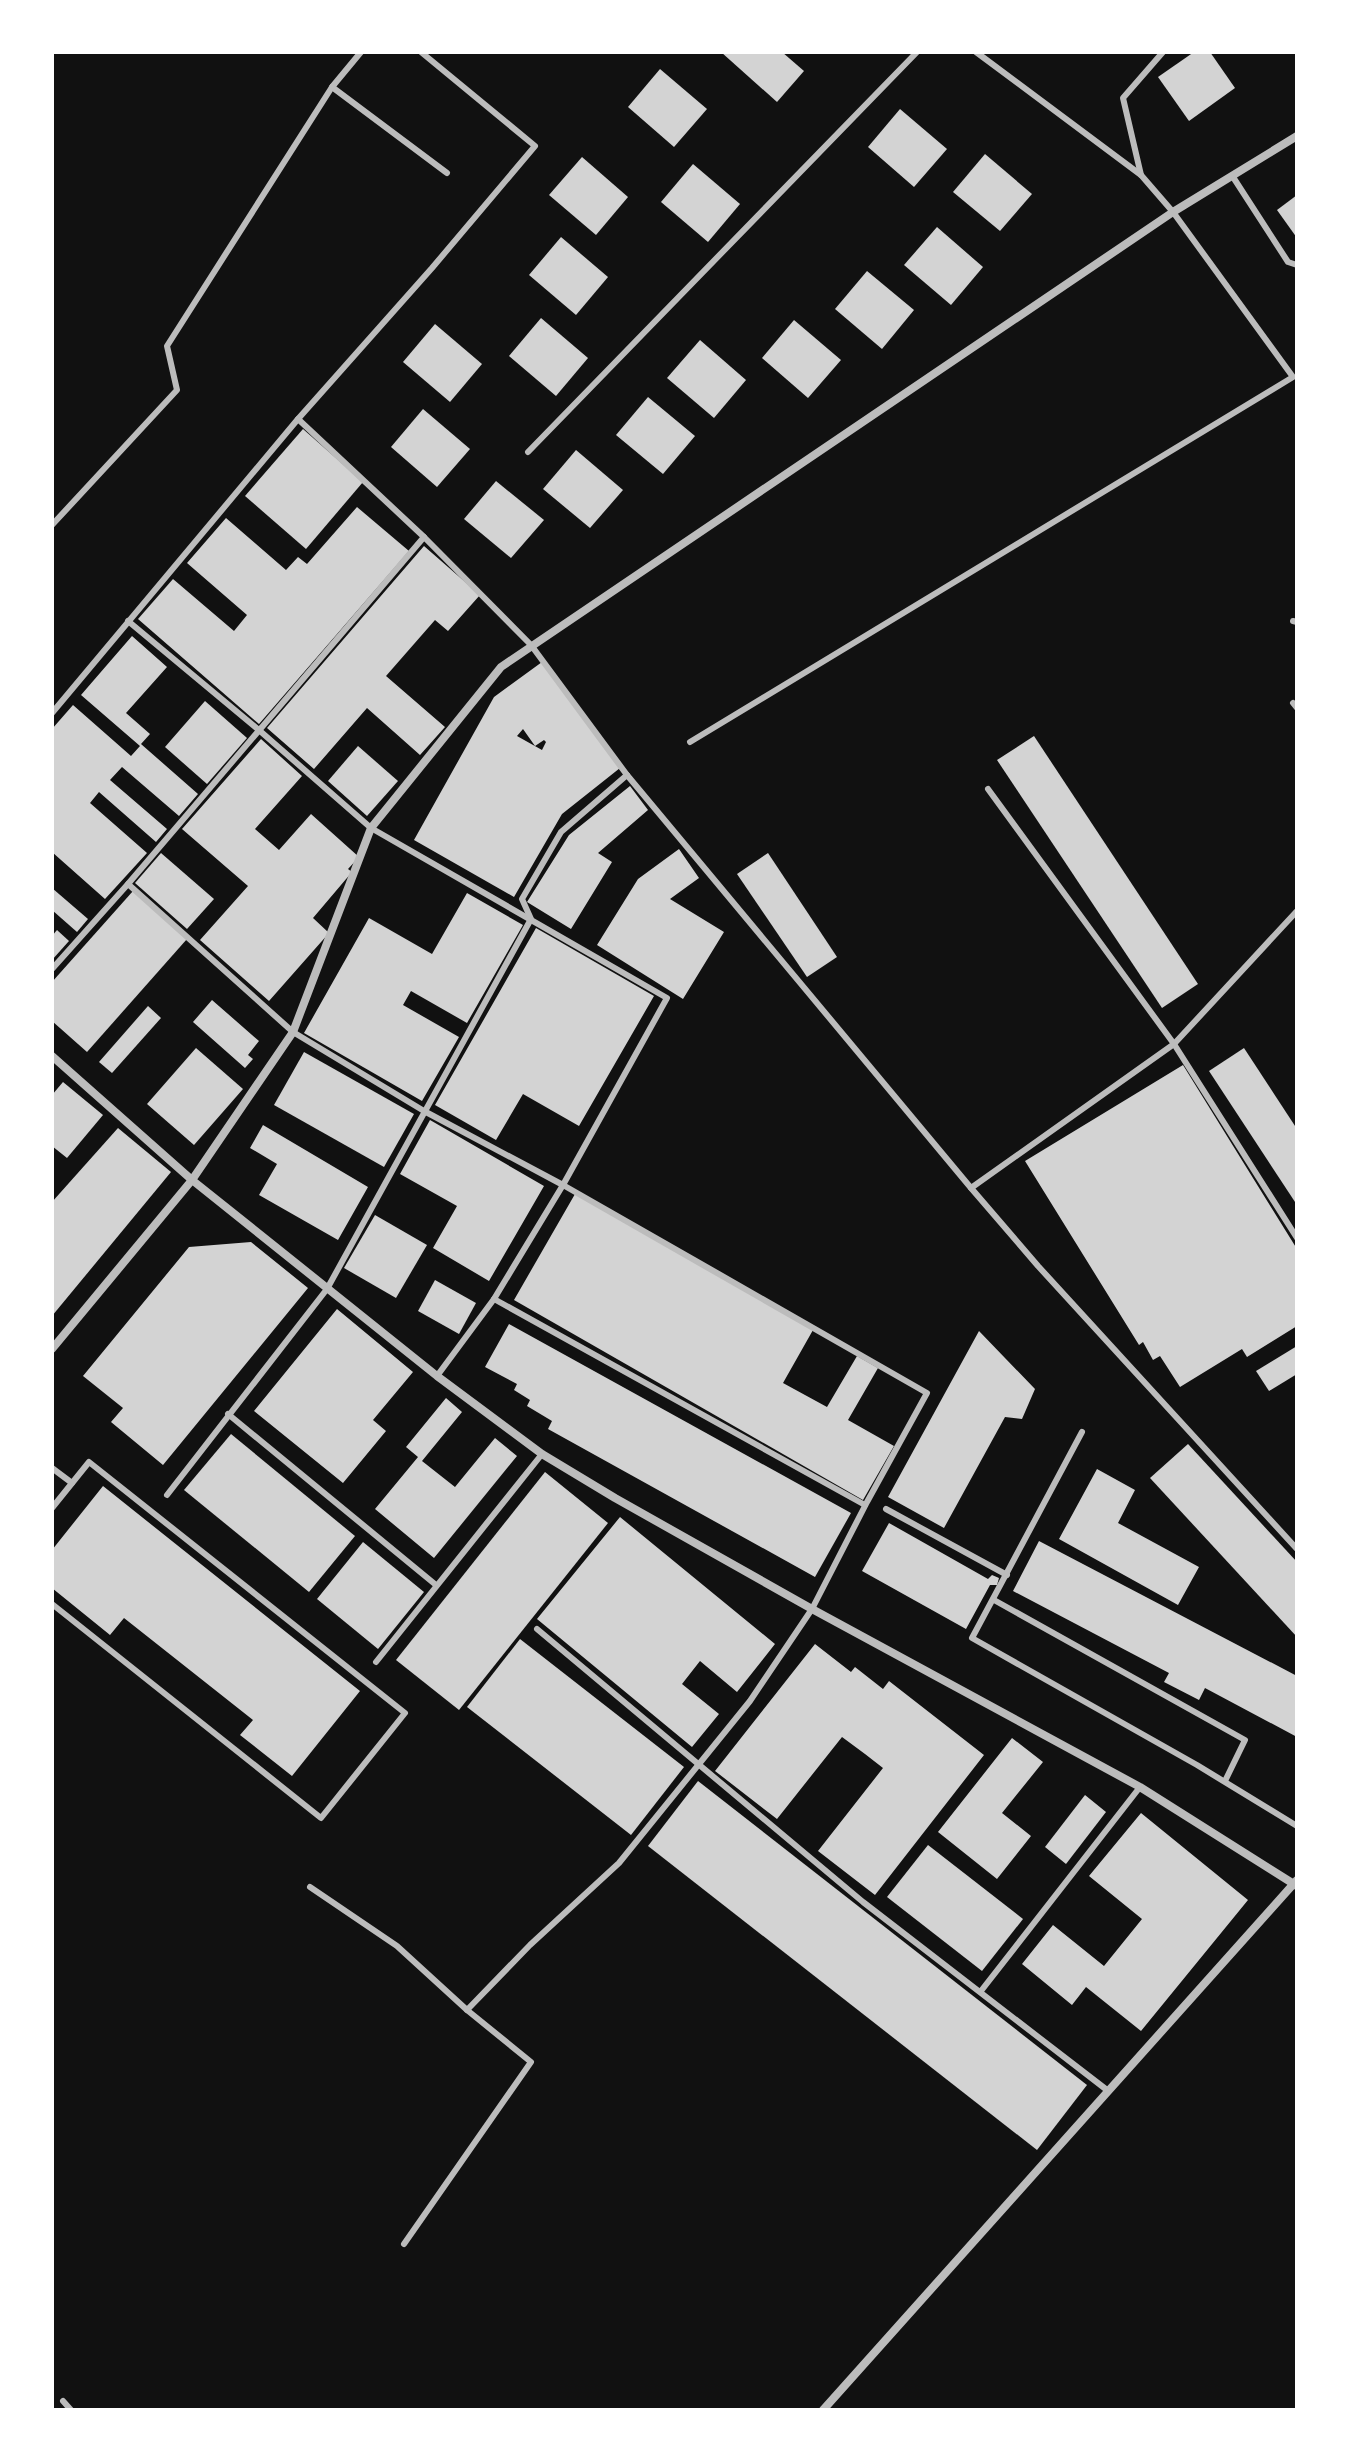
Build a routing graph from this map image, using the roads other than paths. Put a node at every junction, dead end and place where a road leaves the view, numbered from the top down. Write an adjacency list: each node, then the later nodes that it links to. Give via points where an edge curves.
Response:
1 (361, 52): 6 (lane)
2 (421, 52): 13 (lane, via 535,146)
3 (917, 52): 14 (lane)
4 (976, 52): 9 (lane)
5 (1163, 52): 9 (lane, via 1123,98)
6 (332, 87): 8 (lane); 15 (lane, via 167,346 177,390)
7 (1297, 136): 10 (street)
8 (447, 173)
9 (1141, 175): 11 (lane)
10 (1233, 177): 11 (street); 12 (lane, via 1288,262)
11 (1173, 212): 18 (street); 21 (lane, via 1293,377)
12 (1297, 265)
13 (298, 419): 16 (lane); 17 (lane)
14 (528, 452)
15 (52, 525)
16 (424, 537): 18 (lane); 20 (lane)
17 (128, 621): 19 (lane); 20 (lane)
18 (531, 645): 22 (lane); 24 (street, via 501,667)
19 (52, 713)
20 (260, 731): 24 (lane); 25 (lane)
21 (690, 742)
22 (627, 775): 27 (lane, via 561,832 522,899); 35 (lane)
23 (988, 789): 30 (lane)
24 (371, 828): 27 (lane); 29 (street)
25 (128, 884): 28 (lane); 29 (lane)
26 (1297, 911): 30 (lane)
27 (531, 919): 32 (lane); 34 (lane, via 667,998)
28 (52, 969)
29 (293, 1032): 32 (lane); 33 (street)
30 (1174, 1044): 35 (lane); 36 (lane)
31 (54, 1063): 33 (street)
32 (424, 1111): 34 (lane); 37 (lane)
33 (192, 1180): 37 (street); 39 (street)
34 (563, 1185): 38 (lane); 47 (lane, via 927,1393)
35 (971, 1188): 50 (lane)
36 (1297, 1238)
37 (327, 1289): 40 (street); 41 (lane)
38 (494, 1299): 40 (lane); 47 (lane)
39 (52, 1349)
40 (437, 1376): 43 (street)
41 (228, 1414): 46 (lane); 52 (lane)
42 (1082, 1432): 51 (lane)
43 (542, 1454): 52 (lane); 55 (street)
44 (52, 1468): 45 (lane)
45 (72, 1483): 48 (lane); 54 (lane, via 89,1462 405,1713 321,1818)
46 (167, 1495)
47 (865, 1505): 55 (lane)
48 (52, 1508)
49 (886, 1509): 51 (lane)
50 (1297, 1549)
51 (1007, 1575): 53 (lane)
52 (436, 1585): 57 (lane)
53 (994, 1600): 59 (lane, via 1245,1740); 59 (lane, via 972,1638)
54 (52, 1604)
55 (812, 1609): 58 (lane, via 750,1701); 60 (street)
56 (537, 1629): 58 (lane)
57 (376, 1662)
58 (699, 1763): 64 (lane, via 863,1902); 65 (lane, via 619,1863)
59 (1225, 1781): 61 (lane)
60 (1140, 1787): 62 (street); 64 (lane)
61 (1297, 1826)
62 (1296, 1883): 66 (street)
63 (310, 1887): 65 (lane, via 397,1946)
64 (981, 1991): 66 (lane)
65 (467, 2010): 67 (lane, via 531,2062)
66 (1107, 2090): 70 (street)
67 (404, 2244)
68 (63, 2401): 69 (lane)
69 (71, 2410)
70 (823, 2410)

